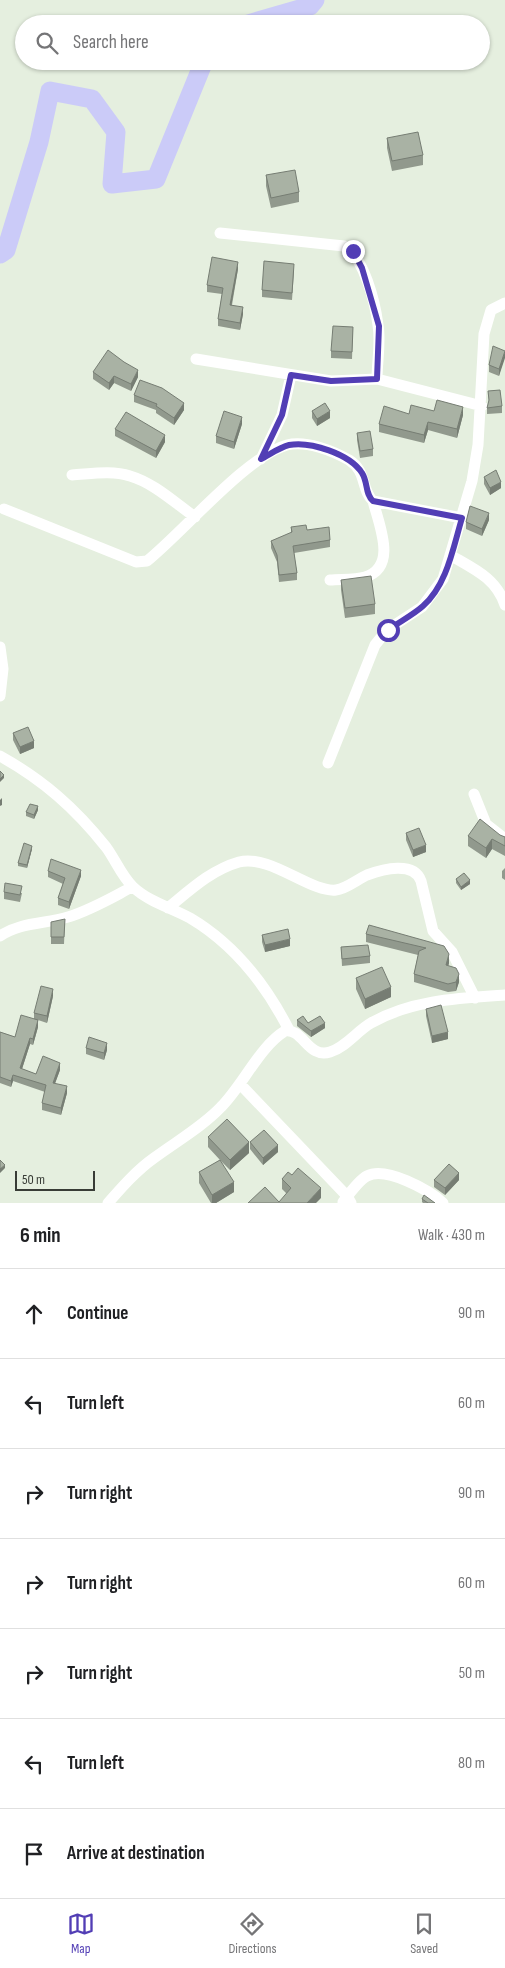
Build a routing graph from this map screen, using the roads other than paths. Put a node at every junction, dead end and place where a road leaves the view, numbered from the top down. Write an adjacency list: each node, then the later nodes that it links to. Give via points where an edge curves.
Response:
1 (220, 233): 5 (street, via 336,245 353,251 362,268 379,326)
2 (505, 303): 6 (street, via 491,310 484,334)
3 (196, 359): 4 (street)
4 (291, 375): 5 (street, via 331,381); 7 (street, via 282,415)
5 (377, 379): 6 (street)
6 (482, 406): 12 (street, via 478,445)
7 (261, 459): 9 (street, via 288,445 325,450 350,461 363,474); 11 (street)
8 (72, 475): 11 (street, via 129,475)
9 (373, 501): 12 (street); 14 (street, via 383,540 383,562 376,572 364,577)
10 (4, 509): 11 (street, via 136,562 147,561)
11 (195, 517)
12 (462, 518): 13 (street)
13 (450, 555): 15 (street, via 487,576 500,591); 19 (street, via 434,594 374,645)
14 (330, 580)
15 (505, 605)
16 (0, 647): 17 (street, via 3,668)
17 (0, 696)
18 (0, 756): 22 (street, via 46,784 66,801 111,854)
19 (328, 763)
20 (474, 794): 21 (street, via 486,824)
21 (505, 839)
22 (132, 887): 23 (street); 24 (street, via 68,917 25,925)
23 (168, 908): 26 (street, via 215,872 240,862 256,862 325,889 338,890 368,874 392,869 414,870 421,881 428,921 452,952); 27 (street, via 197,923 234,950 276,1004)
24 (0, 936)
25 (505, 995): 26 (street)
26 (475, 998): 27 (street, via 439,1000 395,1012 370,1024 331,1052 312,1051)
27 (289, 1030): 28 (street, via 279,1034 271,1043)
28 (241, 1085): 29 (street); 30 (street, via 221,1108 153,1158)
29 (346, 1201): 31 (street, via 368,1175 384,1173 431,1193)
30 (108, 1203)
31 (442, 1203)

